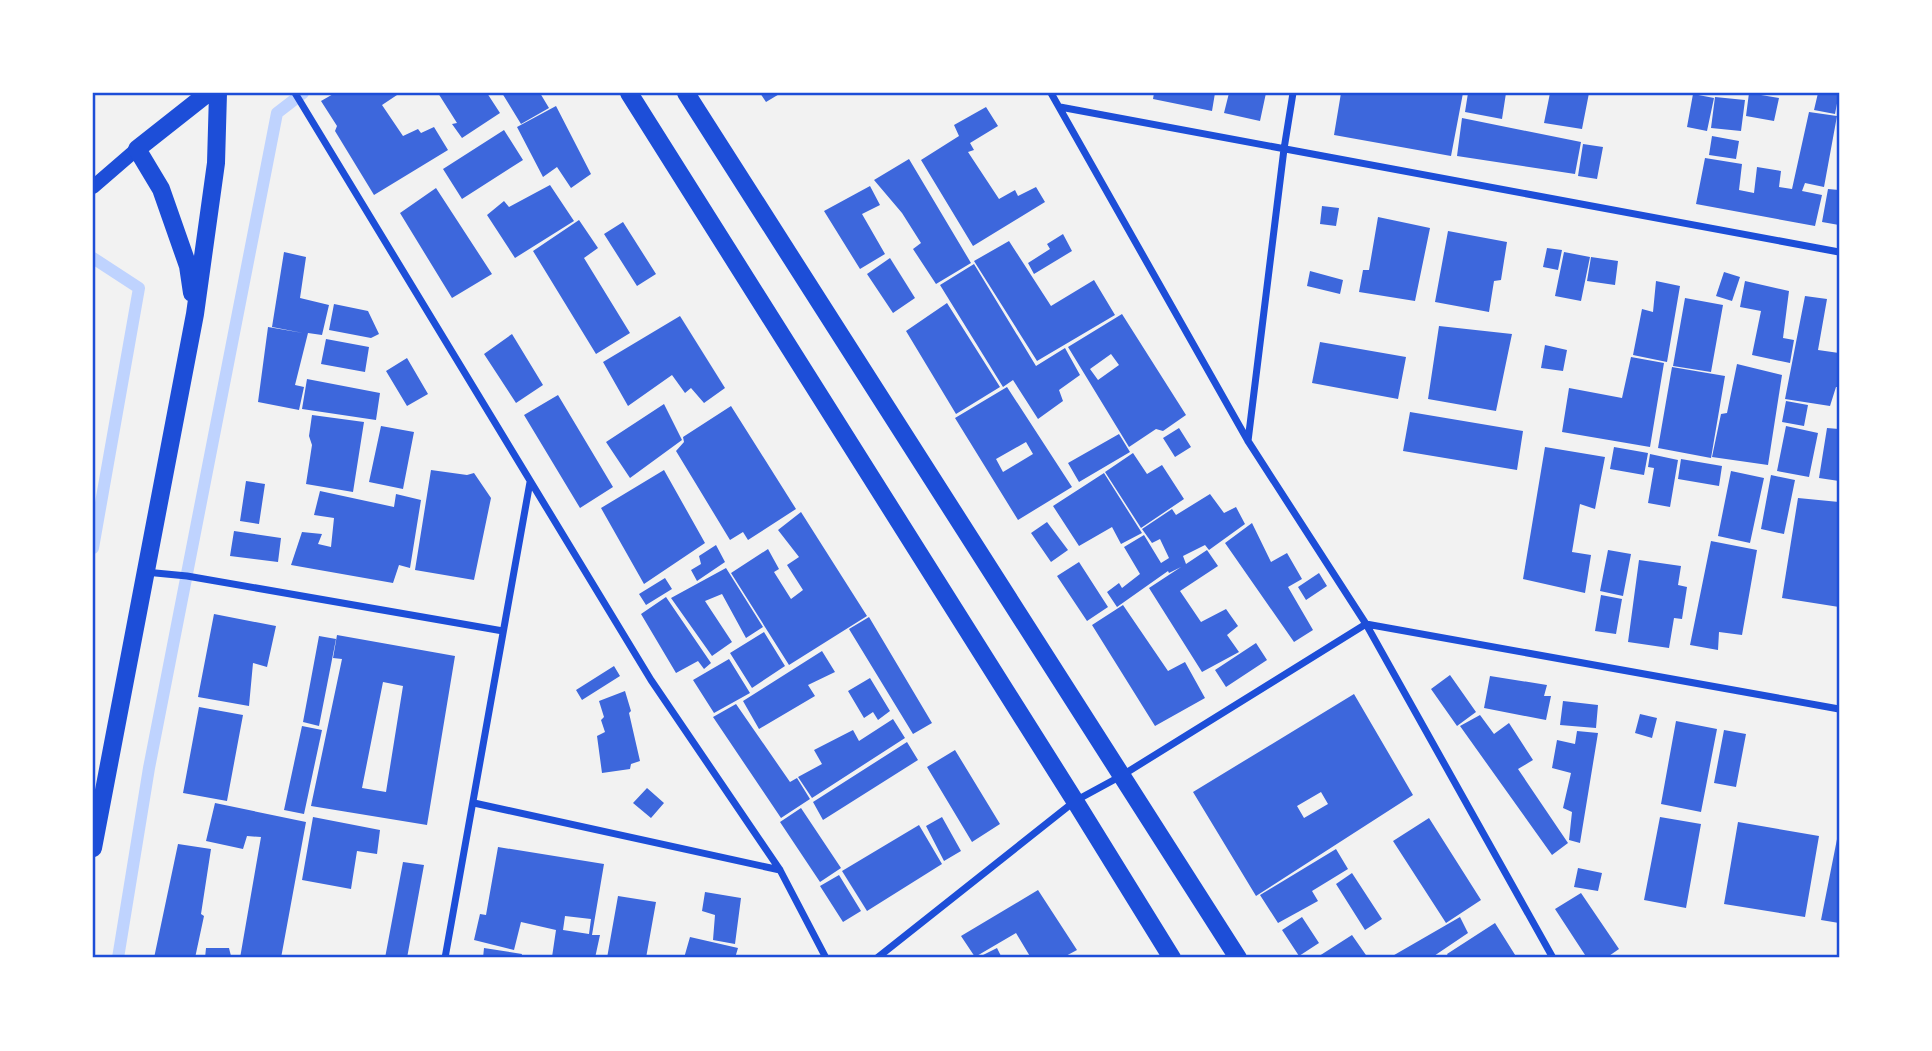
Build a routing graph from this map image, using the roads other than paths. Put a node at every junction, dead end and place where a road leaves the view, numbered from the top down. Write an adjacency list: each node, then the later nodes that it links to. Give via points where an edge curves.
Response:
1 (208, 93): 9 (main road)
2 (218, 93): 13 (main road, via 216,163)
3 (295, 93): 15 (street)
4 (629, 93): 21 (main road)
5 (686, 93): 20 (main road)
6 (1051, 93): 8 (street)
7 (1293, 93): 10 (street)
8 (1060, 107): 10 (street); 14 (street)
9 (137, 149): 11 (main road); 13 (main road, via 161,189 188,266)
10 (1284, 149): 12 (street); 14 (street)
11 (93, 187)
12 (1839, 252)
13 (195, 314): 16 (main road)
14 (1248, 441): 17 (street)
15 (530, 481): 18 (street); 24 (street, via 651,680)
16 (145, 572): 18 (street); 23 (main road)
17 (1366, 624): 19 (street); 20 (street); 30 (street)
18 (503, 631): 22 (street)
19 (1839, 709)
20 (1121, 776): 21 (street); 29 (main road)
21 (1075, 801): 27 (street); 28 (main road)
22 (474, 803): 24 (street); 25 (street)
23 (93, 848)
24 (780, 870): 26 (street)
25 (445, 958)
26 (825, 958)
27 (877, 958)
28 (1172, 958)
29 (1238, 958)
30 (1553, 958)

